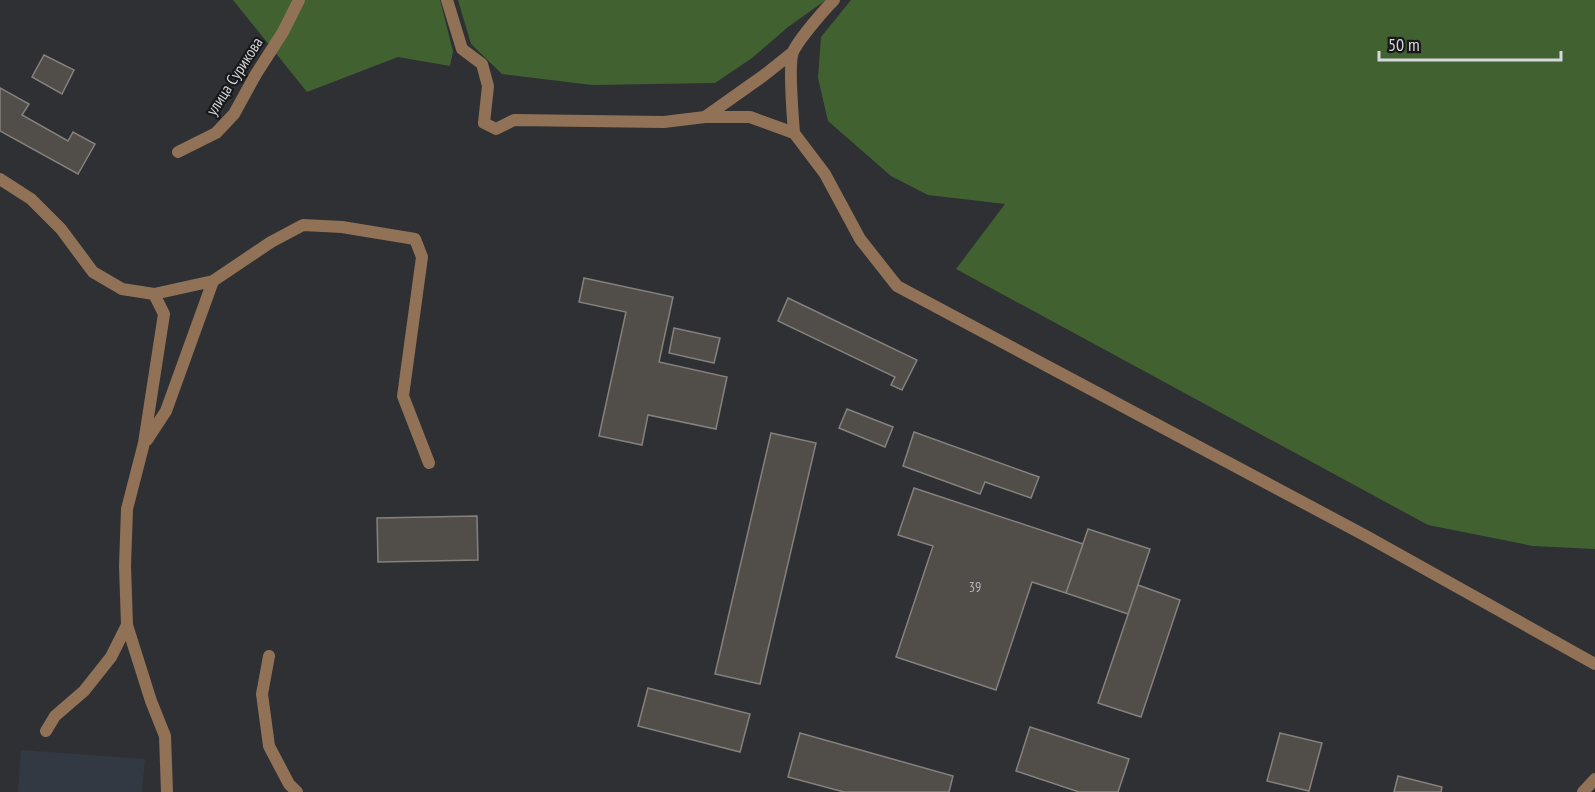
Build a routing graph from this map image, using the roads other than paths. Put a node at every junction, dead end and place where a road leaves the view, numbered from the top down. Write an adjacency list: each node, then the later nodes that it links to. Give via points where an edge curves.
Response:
1 (299, 0): 7 (street, улица Сурикова, via 234,114 216,133)
2 (447, 0): 5 (street, via 462,49 482,64 488,86 484,123 496,129 514,120 664,122)
3 (834, 0): 4 (street)
4 (792, 53): 5 (street); 6 (street)
5 (705, 117): 6 (street, via 750,117)
6 (794, 133): 15 (street, via 825,174 860,238 897,286 1366,536)
7 (178, 152)
8 (0, 179): 10 (street, via 31,199 61,229 93,272 122,290)
9 (213, 281): 10 (street); 11 (street, via 166,411); 12 (street, via 303,225 342,226 415,239 422,257 403,396)
10 (154, 294): 11 (street, via 164,314)
11 (144, 443): 13 (street, via 127,509)
12 (429, 462)
13 (127, 625): 16 (street, via 111,657 84,691 55,716); 18 (street, via 165,736)
14 (269, 656): 19 (street, via 262,694 269,746)
15 (1595, 664)
16 (46, 731)
17 (1595, 778): 20 (street)
18 (167, 792)
19 (297, 792)
20 (1583, 792)

